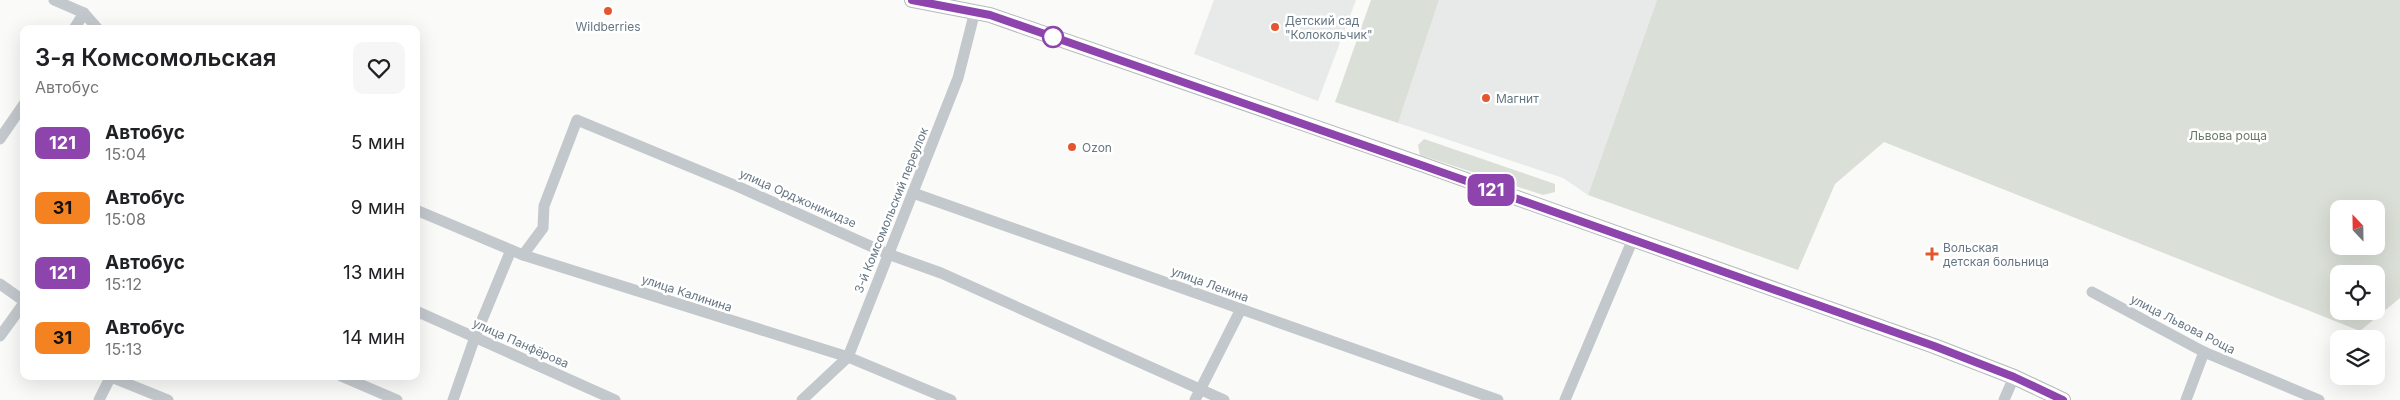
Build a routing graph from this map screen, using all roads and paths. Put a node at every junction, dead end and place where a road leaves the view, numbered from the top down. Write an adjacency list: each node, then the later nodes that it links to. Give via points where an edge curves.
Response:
1 (54, 0): 4 (street)
2 (912, 0): 3 (main road)
3 (975, 11): 9 (street, 3-й Комсомольский переулок, via 958,78); 11 (main road)
4 (84, 13): 5 (street); 6 (street)
5 (76, 25)
6 (94, 25)
7 (20, 110): 8 (street)
8 (0, 139)
9 (913, 193): 13 (street, 3-й Комсомольский переулок); 19 (street, улица Ленина)
10 (420, 212): 12 (street, улица Калинина)
11 (1633, 239): 25 (main road); 39 (street)
12 (511, 250): 14 (street, улица Калинина); 22 (street)
13 (888, 254): 14 (street, улица Орджоникидзе, via 739,187 577,120 544,206 543,228); 24 (street, 3-й Комсомольский переулок); 29 (street, улица Орджоникидзе, via 941,274)
14 (523, 256): 24 (street, улица Калинина)
15 (0, 284): 17 (street)
16 (2092, 292): 23 (street, улица Львова Роща)
17 (20, 299)
18 (20, 308): 21 (street)
19 (1241, 309): 29 (street); 38 (street, улица Ленина)
20 (420, 313): 22 (street, улица Панфёрова)
21 (0, 336)
22 (475, 337): 33 (street); 34 (street, улица Панфёрова)
23 (2204, 352): 42 (street); 43 (street, улица Львова Роща)
24 (848, 356): 35 (street, 3-й Комсомольский переулок); 36 (street, улица Калинина)
25 (2014, 377): 40 (street); 41 (main road)
26 (110, 380): 30 (street)
27 (118, 380): 31 (street)
28 (350, 380): 32 (street)
29 (1197, 395): 37 (street, улица Орджоникидзе)
30 (100, 400)
31 (168, 400)
32 (397, 400)
33 (453, 400)
34 (614, 400)
35 (802, 400)
36 (951, 400)
37 (1224, 400)
38 (1498, 400)
39 (1565, 400)
40 (2004, 400)
41 (2063, 400)
42 (2186, 400)
43 (2319, 400)

